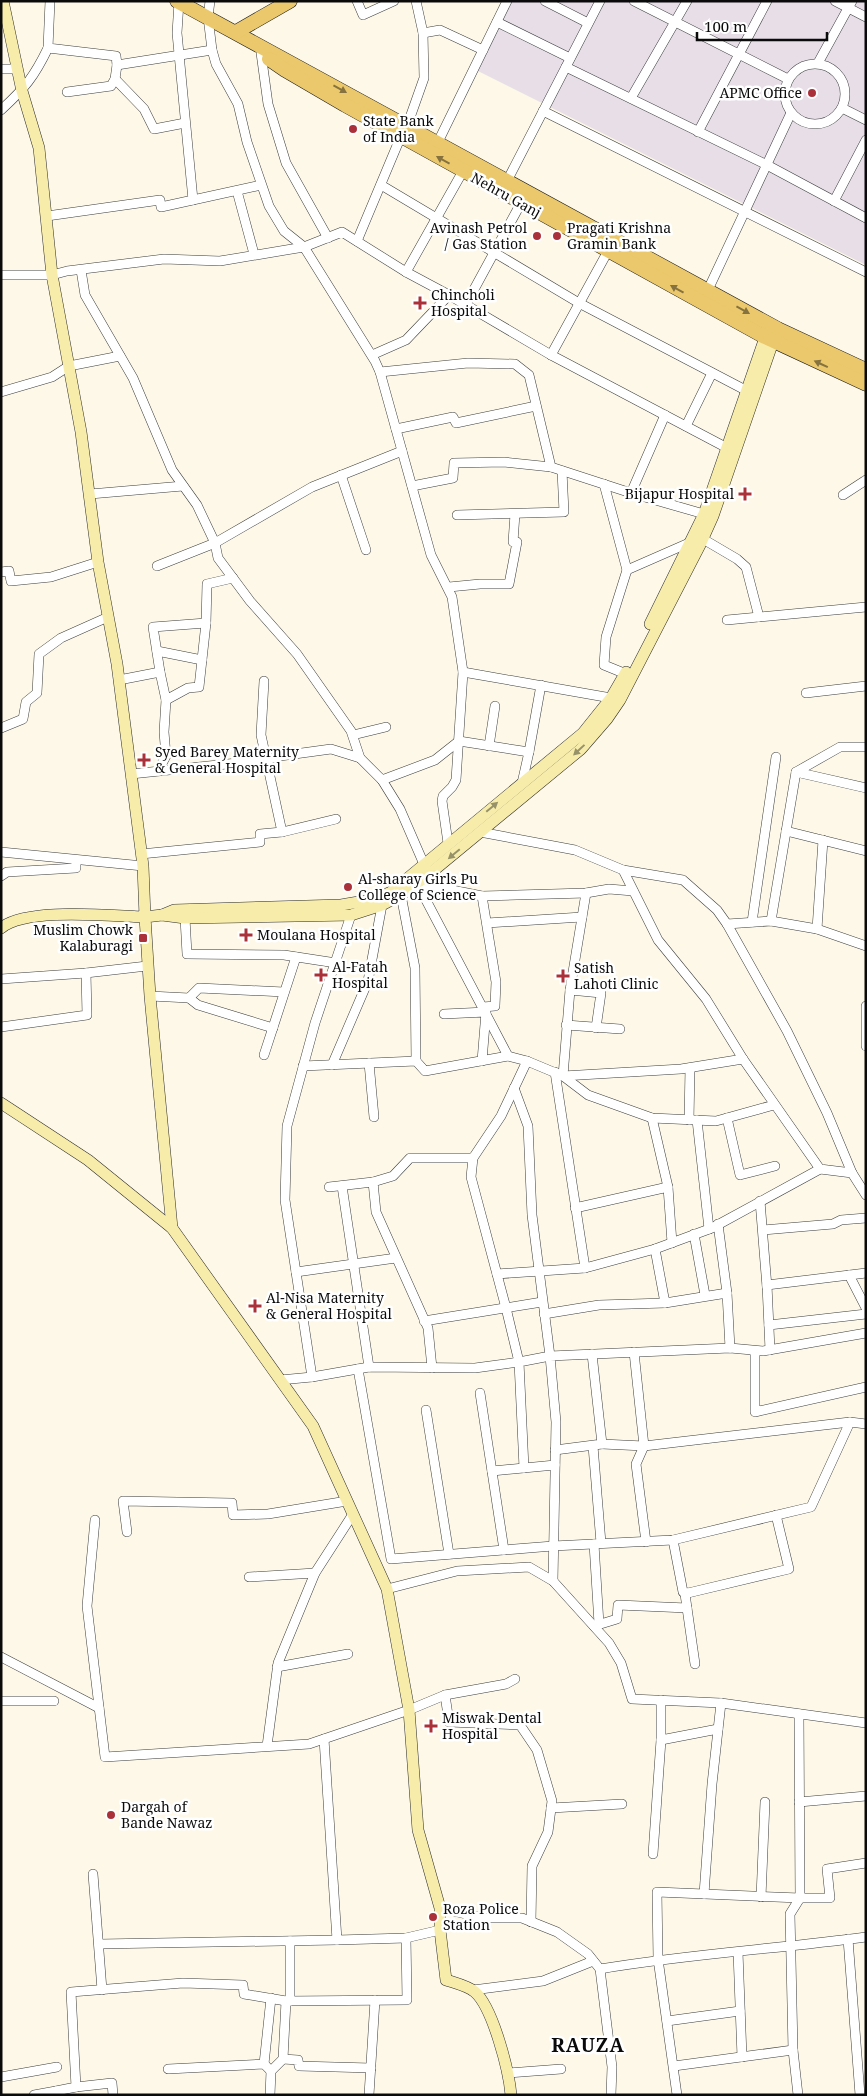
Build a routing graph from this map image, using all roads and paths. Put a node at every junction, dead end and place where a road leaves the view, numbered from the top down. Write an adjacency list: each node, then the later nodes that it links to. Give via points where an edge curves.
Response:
1 (3, 1): 35 (main road)
2 (50, 1): 24 (street)
3 (210, 1): 17 (street)
4 (290, 1): 22 (main road)
5 (357, 1): 6 (street, via 364,15)
6 (394, 1)
7 (416, 1): 23 (street)
8 (507, 1): 19 (street)
9 (544, 1): 21 (street)
10 (600, 1): 21 (street)
11 (634, 1): 20 (street)
12 (687, 1): 20 (street)
13 (767, 1): 28 (street)
14 (835, 1): 16 (street)
15 (178, 2): 17 (main road, Nehru Ganj); 29 (street, via 176,27)
16 (850, 5): 18 (street); 31 (street)
17 (208, 17): 22 (main road, Nehru Ganj); 25 (street)
18 (866, 17)
19 (497, 22): 26 (street); 30 (street)
20 (676, 22): 28 (street); 40 (street)
21 (588, 23): 30 (street)
22 (236, 32): 27 (main road, Nehru Ganj); 47 (main road, Nehru Ganj, one-way to 47)
23 (423, 33): 26 (street, via 440,30); 47 (street, via 424,78)
24 (48, 48): 32 (street, via 116,56); 38 (street, via 36,74)
25 (212, 50): 29 (street); 54 (street, via 238,104)
26 (483, 50): 50 (street)
27 (261, 53): 47 (main road, Nehru Ganj, via 285,70); 64 (street, via 269,109 286,163)
28 (739, 54): 37 (street); 48 (street)
29 (180, 56): 32 (street); 46 (street)
30 (570, 58): 33 (street)
31 (818, 63): 37 (street, via 806,64); 41 (street, via 830,66 839,74 846,97)
32 (117, 64): 36 (street)
33 (566, 67): 40 (street); 43 (street)
34 (1, 69): 35 (street)
35 (17, 69): 38 (main road)
36 (115, 79): 39 (street, via 111,86); 46 (street, via 144,109 154,129)
37 (788, 79): 44 (street, via 784,91)
38 (22, 90): 42 (street); 61 (main road, via 39,148)
39 (67, 92)
40 (631, 98): 48 (street)
41 (842, 108): 44 (street, via 835,118 818,124 801,121); 45 (street)
42 (1, 110)
43 (543, 111): 53 (street); 60 (street)
44 (791, 113): 51 (street)
45 (866, 120)
46 (185, 123): 57 (street)
47 (404, 131): 50 (main road, Nehru Ganj); 52 (main road, Nehru Ganj, one-way to 47); 55 (street)
48 (698, 132): 51 (street)
49 (866, 140): 58 (street)
50 (438, 142): 53 (main road, Nehru Ganj)
51 (767, 165): 58 (street); 60 (street)
52 (463, 171): 59 (main road, Nehru Ganj); 62 (street)
53 (507, 180): 76 (main road, Nehru Ganj)
54 (261, 185): 56 (street); 66 (street, via 284,231)
55 (381, 185): 62 (street); 65 (street)
56 (237, 191): 57 (street); 69 (street)
57 (193, 200): 61 (street, via 162,207 160,200)
58 (834, 201): 63 (street)
59 (521, 203): 67 (main road, Nehru Ganj); 68 (street)
60 (745, 211): 72 (street); 76 (street)
61 (47, 216): 74 (main road)
62 (437, 217): 68 (street); 71 (street)
63 (866, 218)
64 (328, 238): 65 (street, via 342,232); 66 (street)
65 (357, 241): 71 (street)
66 (304, 247): 69 (street); 80 (street)
67 (608, 251): 76 (main road, Nehru Ganj, one-way to 67); 77 (street)
68 (496, 252): 77 (street); 78 (street)
69 (254, 254): 70 (street, via 220,261 164,259)
70 (81, 270): 74 (street); 82 (street, via 85,294)
71 (406, 272): 75 (street)
72 (866, 272)
73 (1, 275): 74 (street)
74 (52, 275): 83 (main road)
75 (449, 294): 78 (street); 80 (street, via 406,340)
76 (705, 296): 79 (main road, Nehru Ganj)
77 (580, 303): 81 (street); 86 (street)
78 (466, 306): 81 (street)
79 (771, 333): 84 (main road, Nehru Ganj); 87 (main road, Nehru Ganj, one-way to 79); 89 (main road)
80 (372, 355): 85 (street)
81 (551, 355): 91 (street)
82 (120, 356): 83 (street); 101 (street, via 133,378 172,470)
83 (69, 366): 88 (street, via 52,377); 104 (main road)
84 (866, 370)
85 (380, 372): 90 (street, via 468,363 515,364 529,374); 93 (street)
86 (712, 373): 89 (street); 92 (street)
87 (866, 384)
88 (1, 392)
89 (749, 392): 94 (main road)
90 (536, 406): 93 (street, via 456,423 453,417); 96 (street)
91 (665, 415): 92 (street); 103 (street)
92 (686, 426): 94 (street)
93 (396, 428): 95 (street)
94 (731, 450): 107 (main road); 109 (main road)
95 (402, 451): 98 (street); 102 (street)
96 (551, 467): 97 (street); 102 (street, via 504,462 454,463 453,478)
97 (562, 471): 100 (street); 106 (street, via 564,512)
98 (341, 475): 110 (street, via 312,486); 111 (street)
99 (866, 480): 105 (street)
100 (604, 484): 103 (street); 114 (street)
101 (183, 486): 104 (street); 110 (street, via 197,505)
102 (412, 486): 117 (street, via 431,555)
103 (631, 493): 107 (street)
104 (90, 494): 112 (main road)
105 (843, 495)
106 (515, 514): 108 (street); 117 (street, via 513,542 517,542 509,584)
107 (704, 514): 109 (main road)
108 (457, 515)
109 (697, 540): 114 (street); 119 (street, via 737,559 746,567); 127 (main road)
110 (215, 543): 113 (street); 116 (street, via 218,558)
111 (366, 550)
112 (98, 562): 115 (street, via 50,577 10,581 9,571); 120 (main road)
113 (157, 566)
114 (626, 570): 127 (street, via 606,637 604,665)
115 (1, 572)
116 (233, 578): 122 (street, via 207,584); 138 (street, via 297,654)
117 (448, 587): 126 (street)
118 (866, 607): 119 (street)
119 (758, 617): 121 (street)
120 (108, 618): 128 (main road); 137 (street, via 61,638 39,654 37,692 26,702 24,719)
121 (727, 620)
122 (206, 623): 123 (street, via 153,627); 124 (street)
123 (157, 651): 124 (street); 125 (street)
124 (202, 660): 134 (street, via 199,687 188,688)
125 (160, 672): 128 (street); 134 (street)
126 (464, 672): 130 (street); 139 (street)
127 (628, 675): 133 (main road); 155 (main road, one-way to 155, via 620,700 581,749)
128 (119, 680): 148 (main road)
129 (264, 681): 145 (street, via 261,724)
130 (541, 686): 133 (street); 142 (street)
131 (866, 686): 132 (street)
132 (806, 693)
133 (611, 698): 150 (main road, via 583,733)
134 (166, 700): 146 (street, via 166,756)
135 (496, 706): 140 (street)
136 (386, 727): 138 (street)
137 (1, 728)
138 (353, 736): 143 (street)
139 (459, 741): 140 (street); 149 (street, via 436,760); 157 (street, via 455,784 443,796)
140 (489, 746): 142 (street)
141 (866, 746): 147 (street, via 840,747)
142 (530, 752): 150 (street)
143 (360, 758): 145 (street, via 331,749); 149 (street)
144 (776, 758): 178 (street)
145 (266, 760): 146 (street); 154 (street)
146 (158, 771): 148 (street)
147 (796, 772): 151 (street); 153 (street)
148 (131, 774): 160 (main road)
149 (382, 780): 163 (street, via 400,809)
150 (522, 783): 157 (main road, one-way to 150)
151 (866, 788)
152 (336, 819): 154 (street)
153 (786, 831): 156 (street); 177 (street)
154 (282, 832): 160 (street, via 260,834 260,842)
155 (480, 832): 163 (main road, one-way to 163); 164 (street, via 575,850)
156 (823, 840): 158 (street); 182 (street)
157 (448, 843): 163 (main road)
158 (866, 851)
159 (1, 852): 161 (street)
160 (141, 854): 162 (main road)
161 (76, 860): 162 (street); 165 (street, via 76,868 7,872)
162 (143, 866): 175 (main road)
163 (426, 870): 166 (main road); 173 (main road, via 384,896 364,902 174,910)
164 (623, 870): 167 (street); 180 (street, via 683,880 717,910)
165 (1, 876)
166 (416, 883): 169 (main road); 170 (street); 194 (street)
167 (633, 891): 168 (street, via 609,889); 204 (street, via 658,940 706,999)
168 (586, 893): 170 (street); 174 (street)
169 (401, 895): 171 (main road); 205 (street, via 415,968)
170 (482, 896): 179 (street)
171 (382, 905): 172 (main road); 209 (street, via 368,981)
172 (351, 914): 176 (main road); 185 (street)
173 (162, 915): 175 (main road); 176 (main road)
174 (582, 916): 179 (street); 189 (street)
175 (145, 917): 181 (main road, via 38,915 18,919); 186 (main road)
176 (185, 918): 184 (street, via 187,954)
177 (771, 921): 178 (street); 182 (street)
178 (752, 922): 180 (street)
179 (487, 923): 194 (street, via 496,982 494,1006)
180 (727, 924): 223 (street, via 787,1031)
181 (1, 928)
182 (817, 929): 183 (street)
183 (866, 946)
184 (296, 957): 185 (street); 190 (street)
185 (336, 963): 210 (street)
186 (147, 966): 187 (street); 191 (main road)
187 (86, 973): 188 (street); 197 (street, via 87,1014)
188 (1, 979)
189 (570, 990): 196 (street); 199 (street, via 601,994)
190 (284, 992): 192 (street, via 199,988); 198 (street)
191 (150, 996): 192 (street); 233 (main road)
192 (189, 998): 198 (street, via 198,1005)
193 (866, 1006): 201 (street)
194 (484, 1009): 195 (street); 203 (street); 206 (street)
195 (444, 1014)
196 (566, 1025): 199 (street); 212 (street)
197 (1, 1027)
198 (273, 1028): 202 (street)
199 (596, 1028): 200 (street)
200 (620, 1029)
201 (866, 1046)
202 (264, 1055)
203 (508, 1056): 206 (street); 207 (street)
204 (743, 1060): 211 (street); 215 (street)
205 (416, 1061): 206 (street, via 425,1072); 208 (street)
206 (482, 1061)
207 (527, 1061): 212 (street); 213 (street)
208 (369, 1063): 209 (street); 216 (street)
209 (332, 1065): 210 (street)
210 (303, 1066): 242 (street, via 287,1126 285,1200)
211 (690, 1068): 212 (street); 219 (street)
212 (559, 1074): 217 (street, via 588,1095); 230 (street)
213 (514, 1088): 220 (street, via 501,1116); 241 (street, via 528,1126)
214 (1, 1104): 233 (main road, via 88,1160)
215 (774, 1104): 218 (street); 222 (street)
216 (374, 1117)
217 (652, 1118): 219 (street); 227 (street)
218 (727, 1118): 219 (street); 221 (street, via 740,1175)
219 (693, 1120): 232 (street)
220 (473, 1158): 224 (street, via 410,1158 393,1176); 244 (street, via 471,1177)
221 (775, 1166)
222 (820, 1169): 223 (street); 229 (street)
223 (852, 1173): 228 (street)
224 (373, 1182): 225 (street); 238 (street, via 376,1212)
225 (342, 1186): 226 (street); 239 (street)
226 (329, 1187)
227 (668, 1187): 230 (street); 236 (street)
228 (866, 1195)
229 (760, 1201): 232 (street); 234 (street)
230 (575, 1208): 240 (street)
231 (866, 1218): 234 (street)
232 (713, 1226): 235 (street); 247 (street)
233 (172, 1228): 269 (main road)
234 (762, 1230): 246 (street)
235 (694, 1234): 236 (street); 248 (street)
236 (672, 1243): 237 (street)
237 (655, 1249): 240 (street); 250 (street)
238 (396, 1258): 239 (street); 255 (street)
239 (354, 1264): 242 (street); 265 (street)
240 (584, 1268): 241 (street)
241 (538, 1271): 244 (street); 249 (street)
242 (296, 1272): 268 (street)
243 (866, 1273): 245 (street)
244 (497, 1274): 251 (street)
245 (849, 1275): 246 (street, via 767,1285); 252 (street)
246 (767, 1288): 256 (street)
247 (727, 1292): 248 (street); 258 (street)
248 (705, 1295): 250 (street)
249 (542, 1302): 251 (street); 253 (street)
250 (665, 1302): 253 (street, via 599,1306)
251 (506, 1308): 255 (street); 264 (street)
252 (866, 1308)
253 (544, 1314): 263 (street)
254 (866, 1314): 256 (street)
255 (424, 1321): 266 (street, via 428,1328)
256 (769, 1324): 259 (street)
257 (866, 1333): 259 (street)
258 (730, 1348): 260 (street); 261 (street)
259 (770, 1350): 260 (street)
260 (755, 1351): 270 (street, via 755,1412)
261 (634, 1352): 262 (street); 276 (street)
262 (592, 1354): 263 (street); 275 (street)
263 (550, 1356): 264 (street); 277 (street)
264 (519, 1362): 266 (street, via 475,1368); 279 (street)
265 (369, 1367): 266 (street); 267 (street)
266 (432, 1368)
267 (358, 1369): 268 (street); 291 (street, via 392,1559)
268 (312, 1378): 269 (street)
269 (280, 1380): 281 (main road, via 312,1426)
270 (866, 1387)
271 (480, 1393): 280 (street)
272 (426, 1410): 291 (street)
273 (850, 1422): 274 (street); 276 (street); 283 (street, via 811,1507)
274 (866, 1424)
275 (598, 1445): 276 (street); 277 (street); 288 (street)
276 (644, 1446): 287 (street, via 636,1464)
277 (555, 1450): 278 (street)
278 (554, 1465): 279 (street); 289 (street)
279 (524, 1468): 280 (street)
280 (492, 1471): 290 (street)
281 (347, 1501): 282 (main road); 285 (street, via 268,1514 233,1516 232,1503 123,1501)
282 (353, 1514): 292 (street); 295 (main road)
283 (776, 1515): 286 (street); 296 (street, via 789,1569)
284 (95, 1520): 309 (street, via 87,1606)
285 (126, 1532)
286 (673, 1540): 287 (street); 296 (street)
287 (646, 1542): 288 (street)
288 (597, 1544): 289 (street); 298 (street)
289 (553, 1546): 290 (street); 294 (street)
290 (504, 1550): 291 (street)
291 (449, 1554)
292 (316, 1573): 293 (street); 302 (street)
293 (249, 1577)
294 (553, 1581): 295 (street, via 529,1567 457,1571); 298 (street)
295 (387, 1589): 310 (main road)
296 (685, 1594): 297 (street)
297 (687, 1608): 298 (street, via 618,1605 617,1619); 301 (street)
298 (596, 1625): 305 (street, via 618,1656 632,1699)
299 (348, 1654): 302 (street)
300 (1, 1656): 309 (street)
301 (695, 1664)
302 (277, 1667): 316 (street)
303 (515, 1679): 304 (street, via 506,1684)
304 (445, 1695): 310 (street); 321 (street, via 448,1722 520,1725 537,1750 552,1801)
305 (661, 1700): 308 (street); 315 (street)
306 (1, 1701): 307 (street)
307 (54, 1701)
308 (721, 1703): 311 (street); 313 (street)
309 (99, 1708): 316 (street, via 105,1757)
310 (409, 1710): 314 (street); 328 (main road, via 418,1830)
311 (799, 1714): 312 (street); 319 (street)
312 (866, 1724)
313 (718, 1729): 315 (street); 325 (street)
314 (324, 1739): 316 (street, via 308,1744); 334 (street)
315 (661, 1740): 322 (street)
316 (267, 1746)
317 (866, 1796): 319 (street)
318 (765, 1802): 326 (street)
319 (799, 1802): 327 (street)
320 (622, 1804): 321 (street)
321 (551, 1808): 329 (street, via 548,1832 532,1866)
322 (652, 1854)
323 (866, 1864): 327 (street, via 827,1869 830,1898)
324 (93, 1874): 336 (street)
325 (704, 1894): 326 (street); 339 (street, via 657,1892)
326 (761, 1896): 327 (street)
327 (800, 1898): 337 (street, via 790,1914)
328 (440, 1908): 329 (street, via 482,1918 522,1918); 330 (main road)
329 (531, 1922): 340 (street, via 557,1932)
330 (440, 1930): 332 (street); 343 (main road, via 446,1980)
331 (866, 1937): 333 (street)
332 (406, 1938): 334 (street); 345 (street, via 408,2000)
333 (848, 1939): 337 (street); 371 (street)
334 (337, 1940): 335 (street)
335 (290, 1941): 336 (street); 346 (street)
336 (99, 1944): 342 (street)
337 (792, 1947): 338 (street); 349 (street)
338 (738, 1952): 339 (street); 347 (street)
339 (658, 1959): 341 (street); 348 (street)
340 (594, 1961): 341 (street); 343 (street, via 543,1981)
341 (600, 1969): 368 (street, via 612,2067)
342 (102, 1990): 344 (street, via 183,1983 243,1985 244,1994); 361 (street, via 71,1992)
343 (473, 1990): 359 (main road, via 490,2017)
344 (271, 1998): 346 (street); 352 (street)
345 (375, 2000): 346 (street); 355 (street)
346 (288, 2001): 351 (street)
347 (740, 2011): 348 (street); 350 (street)
348 (667, 2021): 353 (street)
349 (793, 2050): 350 (street); 370 (street)
350 (742, 2057): 353 (street)
351 (283, 2060): 355 (street, via 298,2060 299,2066); 358 (street)
352 (264, 2064): 357 (street); 358 (street)
353 (674, 2066): 369 (street)
354 (57, 2067): 360 (street)
355 (371, 2068): 366 (street)
356 (561, 2068): 359 (street)
357 (168, 2069)
358 (271, 2071): 365 (street)
359 (508, 2073): 367 (main road)
360 (1, 2077)
361 (76, 2087): 362 (street); 364 (street, via 112,2083)
362 (57, 2093): 363 (street)
363 (34, 2095)
364 (113, 2095)
365 (270, 2095)
366 (369, 2095)
367 (511, 2095)
368 (612, 2095)
369 (677, 2095)
370 (798, 2095)
371 (860, 2095)

